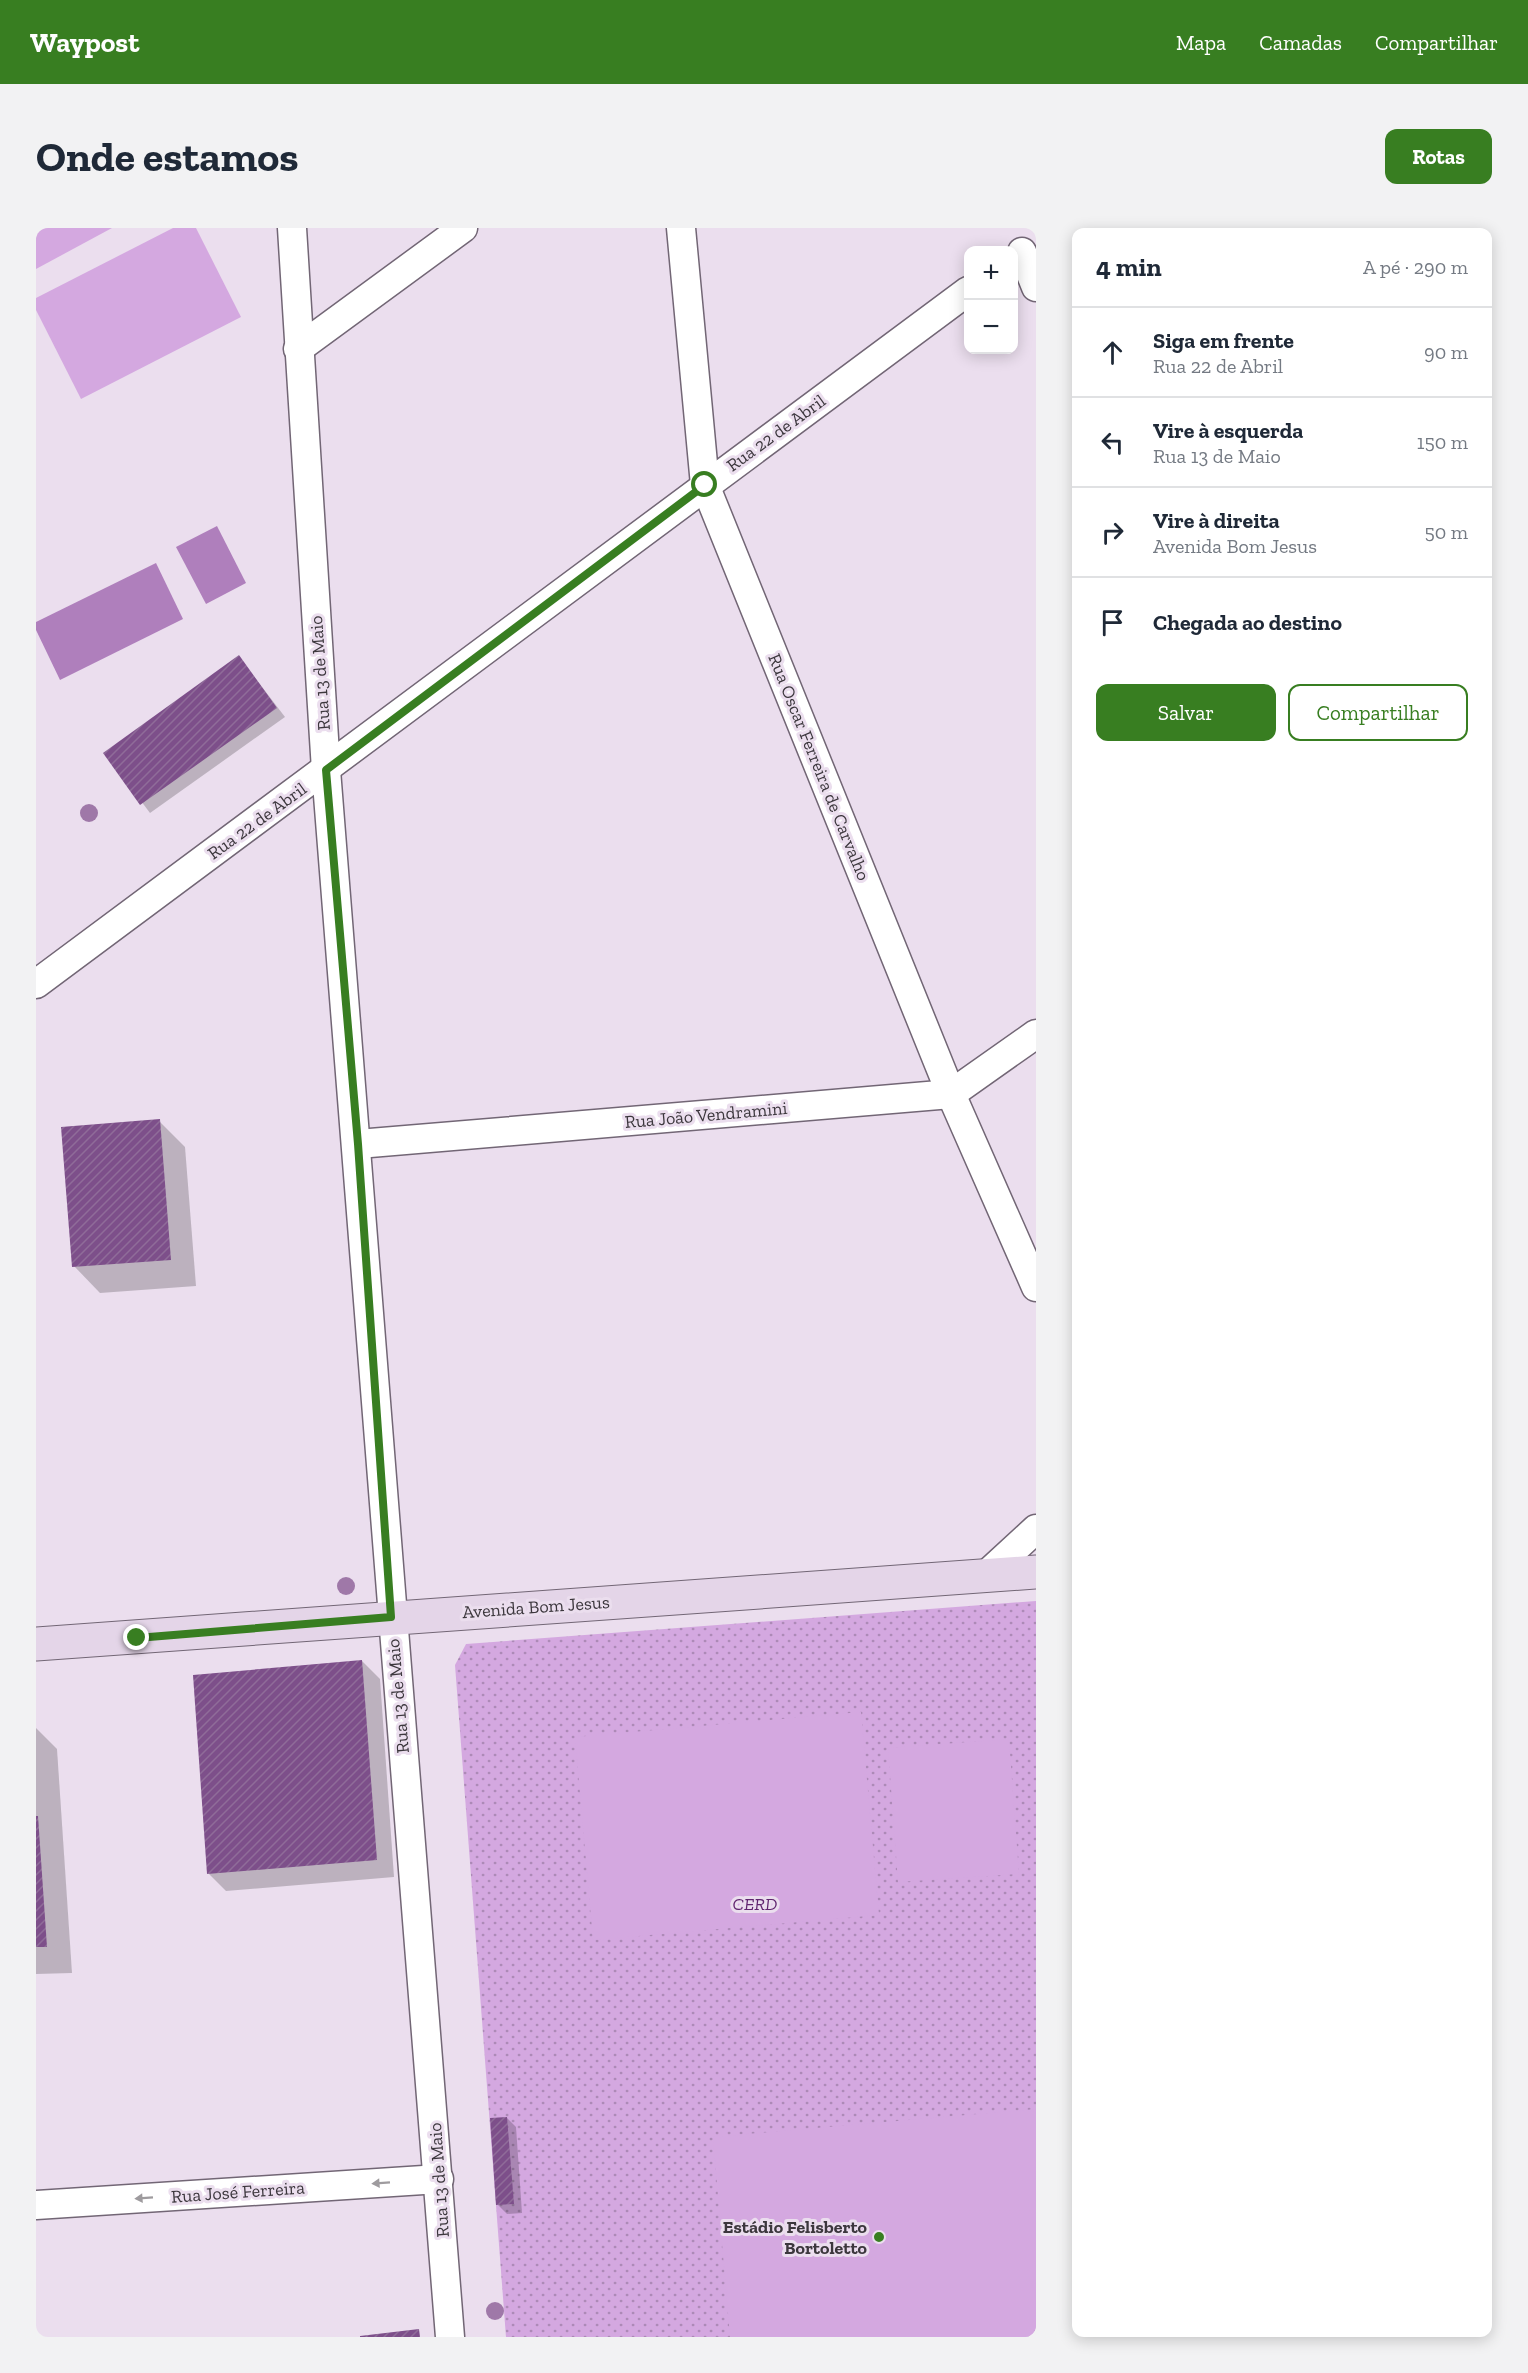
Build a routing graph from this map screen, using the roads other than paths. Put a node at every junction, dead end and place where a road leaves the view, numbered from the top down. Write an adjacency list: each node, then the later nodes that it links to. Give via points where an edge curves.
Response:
1 (292, 228): 7 (street, Rua 13 de Maio)
2 (463, 228): 7 (street)
3 (681, 228): 8 (street, Rua Oscar Ferreira de Carvalho)
4 (1024, 251): 5 (street)
5 (1036, 287)
6 (964, 295): 8 (street, Rua 22 de Abril)
7 (298, 350): 9 (street, Rua 13 de Maio)
8 (705, 485): 9 (street, Rua 22 de Abril); 12 (street, Rua Oscar Ferreira de Carvalho)
9 (326, 770): 10 (street, Rua 22 de Abril); 13 (street, Rua 13 de Maio)
10 (36, 984)
11 (1036, 1034): 12 (street)
12 (951, 1094): 13 (street, Rua João Vendramini); 14 (street, Rua Oscar Ferreira de Carvalho)
13 (358, 1144): 18 (street, Rua 13 de Maio)
14 (1036, 1287)
15 (1036, 1529): 17 (street)
16 (1036, 1572): 17 (street, Avenida Bom Jesus)
17 (986, 1575): 18 (street, Avenida Bom Jesus)
18 (391, 1617): 19 (street, Avenida Bom Jesus); 20 (street, Rua 13 de Maio)
19 (36, 1644)
20 (439, 2179): 21 (street, Rua José Ferreira, one-way to 21); 22 (street, Rua 13 de Maio)
21 (36, 2205)
22 (450, 2337)

